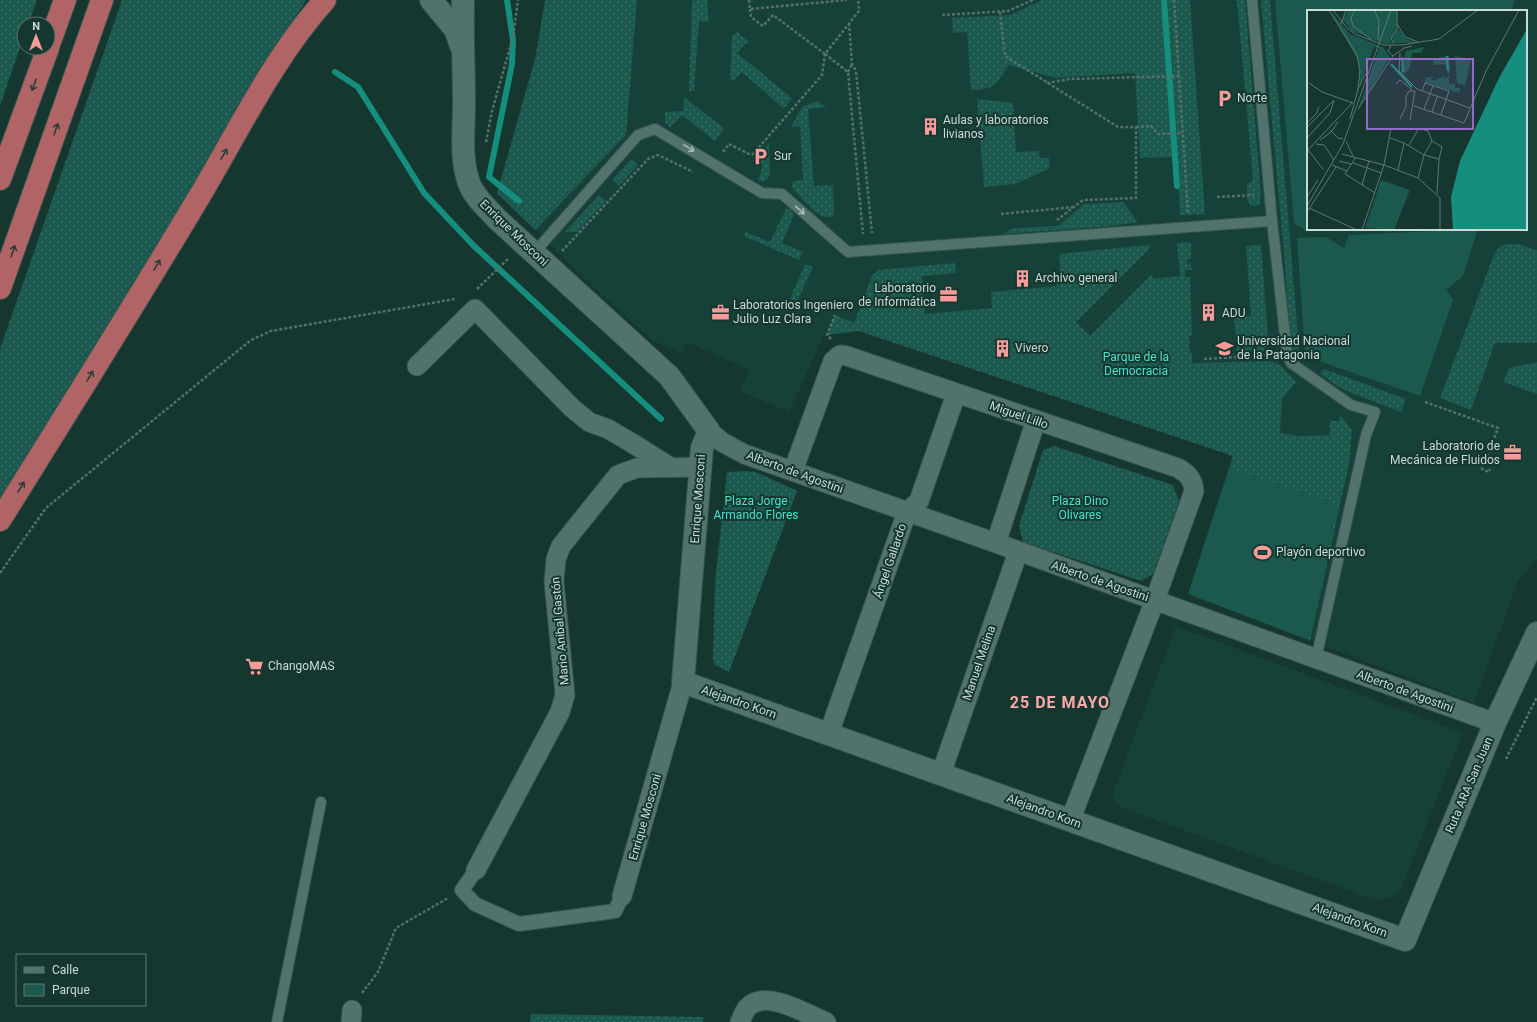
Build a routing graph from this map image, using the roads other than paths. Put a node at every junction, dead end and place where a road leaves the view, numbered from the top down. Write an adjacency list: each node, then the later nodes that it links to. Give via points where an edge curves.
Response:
1 (65, 0): 7 (highway)
2 (102, 0): 13 (highway, one-way to 2)
3 (326, 0): 22 (highway, one-way to 3, via 275,68 300,30)
4 (431, 0): 8 (street, Enrique Mosconi, via 455,29)
5 (464, 0): 8 (street, Enrique Mosconi)
6 (1252, 0): 11 (lane)
7 (56, 25)
8 (462, 49): 12 (street, Enrique Mosconi, via 464,155 469,184 476,196 497,219)
9 (45, 56): 10 (highway, one-way to 10)
10 (0, 178)
11 (1272, 221): 12 (lane, one-way to 11, via 638,136 656,129 762,193 782,194 848,252); 27 (lane, via 1284,341 1291,363 1351,405 1375,412 1366,435)
12 (541, 260): 17 (street, Enrique Mosconi, via 669,376)
13 (0, 288)
14 (417, 366): 18 (street, via 476,309 572,408 589,422 608,429)
15 (956, 394): 16 (street, Miguel Lillo); 20 (street, Miguel Lillo, via 840,355 833,361); 21 (street, Ángel Gallardo, via 919,501)
16 (1036, 420): 23 (street); 25 (street, Miguel Lillo, via 1178,468 1188,475 1194,491)
17 (709, 431): 19 (street, Enrique Mosconi, via 702,448); 20 (street, Alberto de Agostini, via 722,442 744,454)
18 (670, 467): 19 (street, Mario Anibal Gastón); 34 (street, Mario Anibal Gastón, via 637,468 618,475 561,546 556,559 554,582 565,695 560,712)
19 (701, 467): 28 (street, Enrique Mosconi)
20 (793, 471): 21 (street, Alberto de Agostini)
21 (907, 512): 23 (street, Alberto de Agostini); 30 (street, Ángel Gallardo)
22 (0, 520)
23 (996, 543): 24 (street, Alberto de Agostini)
24 (1018, 552): 25 (street, Alberto de Agostini); 31 (street, Manuel Melina)
25 (1155, 600): 27 (street, Alberto de Agostini); 33 (street)
26 (1537, 633): 29 (street, Ruta ARA San Juan)
27 (1316, 658): 29 (street, Alberto de Agostini)
28 (684, 682): 30 (street, Alejandro Korn); 35 (street, Enrique Mosconi)
29 (1495, 723): 36 (street, Ruta ARA San Juan)
30 (829, 733): 31 (street, Alejandro Korn)
31 (941, 774): 33 (street, Alejandro Korn)
32 (321, 802): 38 (lane)
33 (1070, 821): 36 (street, Alejandro Korn)
34 (476, 870): 35 (street, via 462,890 476,904 519,924 615,911)
35 (622, 896)
36 (1405, 940)
37 (743, 1015): 39 (street, via 760,1000 777,1001)
38 (277, 1022)
39 (826, 1022)

